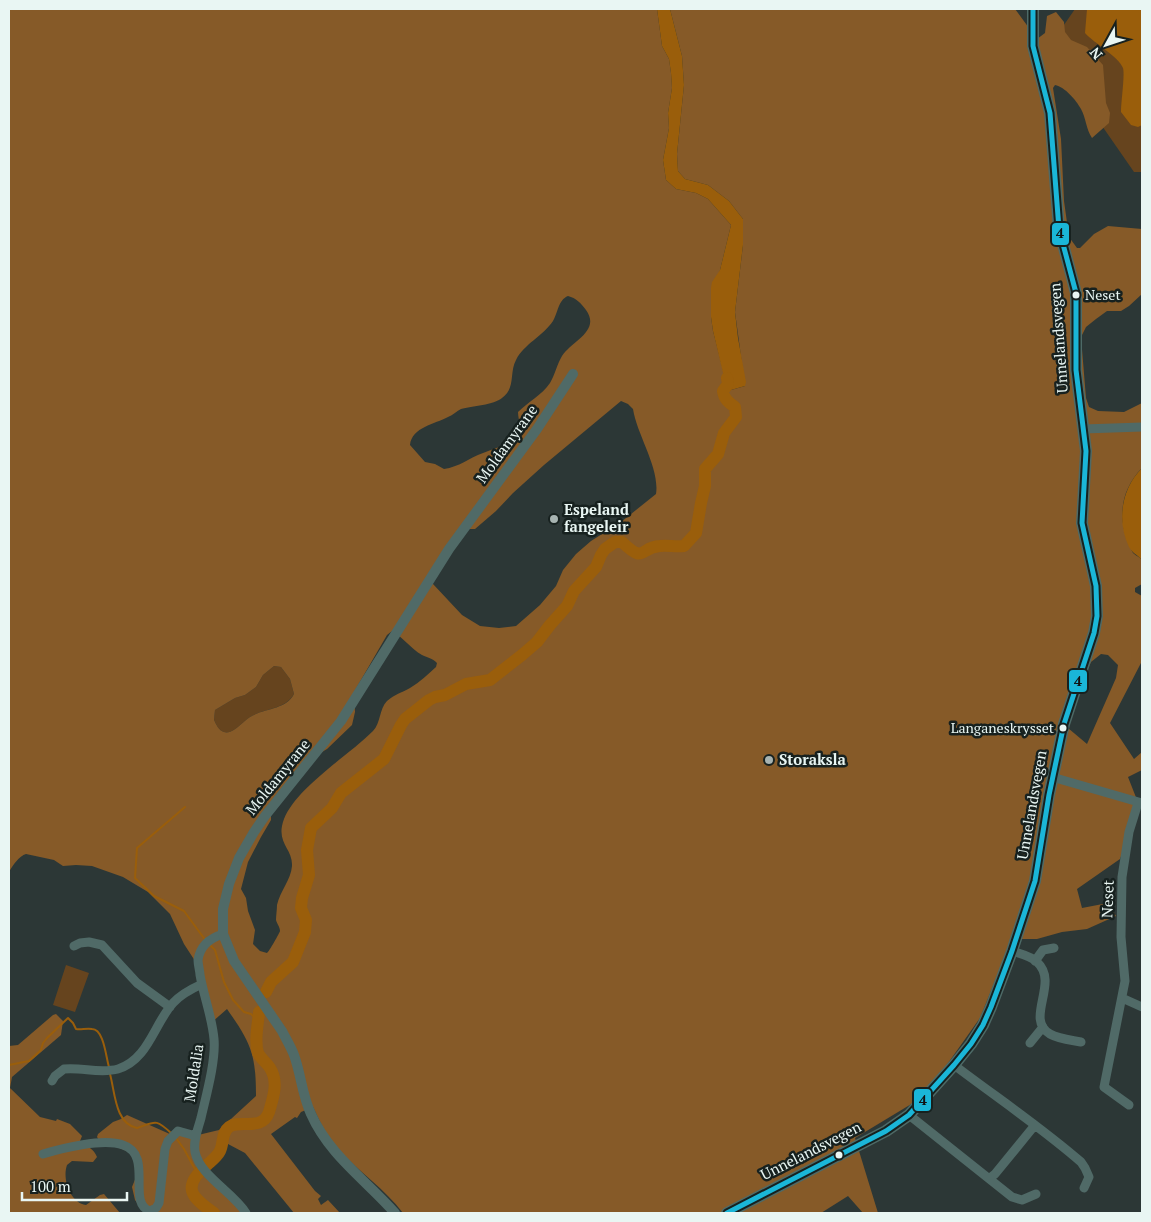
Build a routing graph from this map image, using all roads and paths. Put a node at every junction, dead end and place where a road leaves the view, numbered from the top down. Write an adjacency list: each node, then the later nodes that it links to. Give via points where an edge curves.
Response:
1 (1033, 9): 4 (main road, Unnelandsvegen, via 1033,46 1050,113 1059,229 1076,293 1076,370)
2 (573, 374): 7 (street, Moldamyrane, via 537,429 449,548 341,721 254,832 229,884 223,909)
3 (1142, 427): 4 (street)
4 (1083, 429): 5 (main road, Unnelandsvegen, via 1086,451 1082,523 1096,586 1097,616 1064,724)
5 (1052, 778): 6 (street, Neset); 10 (main road, Unnelandsvegen, via 1035,880)
6 (1140, 803): 13 (street, Neset, via 1129,832 1122,877 1121,937 1125,981)
7 (223, 934): 12 (street, Moldalia, via 209,940 201,952 198,961); 30 (street, Moldamyrane, via 234,961 288,1042 316,1125 339,1157)
8 (74, 946): 14 (street, via 89,942 102,945 137,983)
9 (1054, 948): 11 (street, via 1043,950)
10 (1012, 951): 11 (street); 19 (main road, Unnelandsvegen, via 983,1025)
11 (1035, 961): 16 (street, via 1044,970 1046,979 1040,1016)
12 (202, 984): 14 (street, via 180,996); 24 (street, Moldalia, via 214,1045)
13 (1122, 998): 15 (street); 21 (street, Neset, via 1104,1087)
14 (170, 1007): 20 (street, via 137,1058 124,1067 108,1071 64,1069)
15 (1142, 1008)
16 (1043, 1027): 17 (street, via 1053,1035); 18 (street)
17 (1081, 1042)
18 (1030, 1043)
19 (954, 1065): 22 (main road, Unnelandsvegen); 23 (street)
20 (52, 1081)
21 (1129, 1105)
22 (909, 1115): 26 (street); 31 (main road, Unnelandsvegen, via 886,1131)
23 (1035, 1125): 26 (street); 27 (street, via 1085,1168 1088,1178)
24 (196, 1136): 25 (street, via 178,1131 173,1135 165,1149 159,1203 150,1211 140,1201 137,1160 127,1146 88,1144); 29 (street, Moldalia, via 195,1150 200,1163)
25 (42, 1154)
26 (990, 1178): 28 (street, via 1017,1199 1027,1199)
27 (1084, 1188)
28 (1036, 1194)
29 (246, 1213)
30 (395, 1213)
31 (727, 1213)

